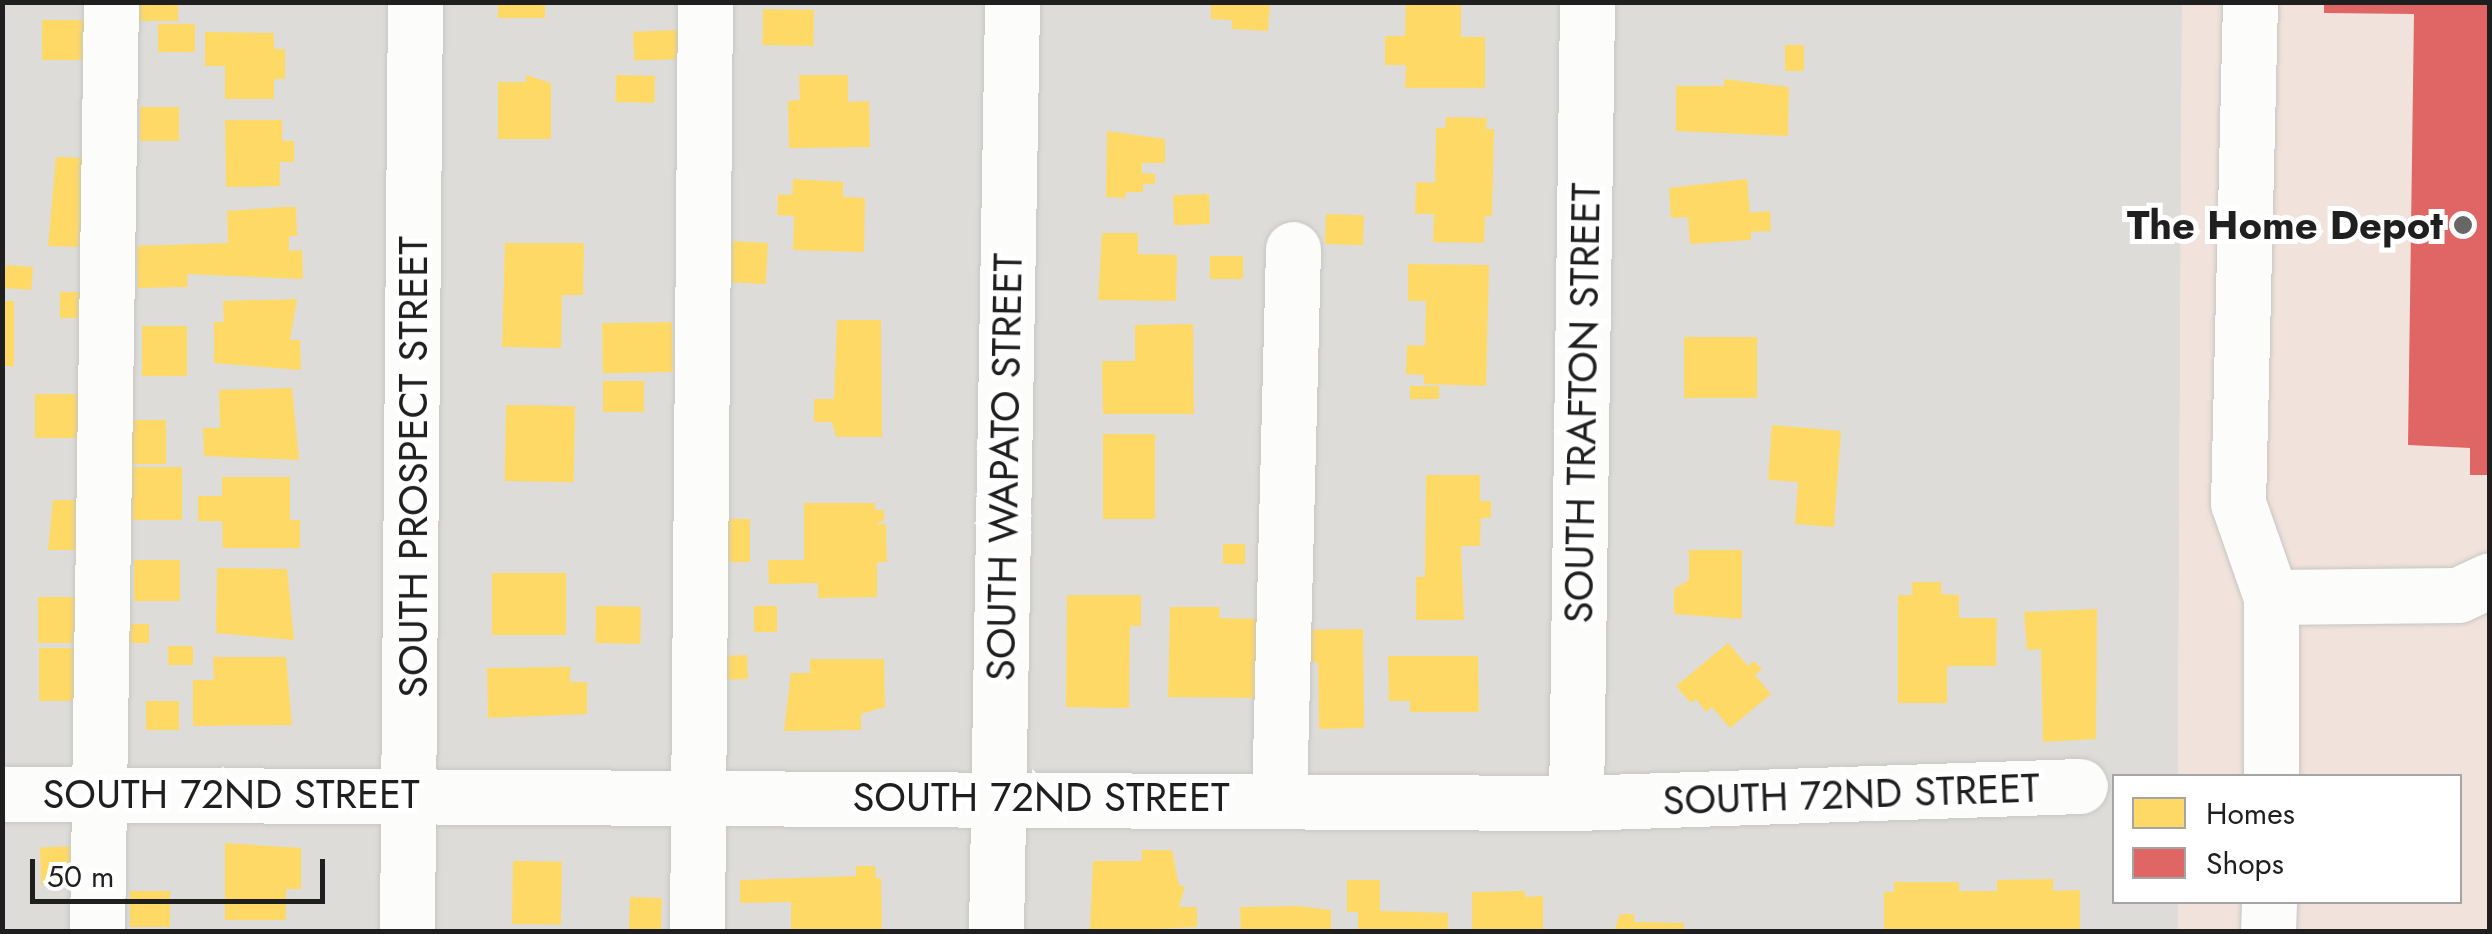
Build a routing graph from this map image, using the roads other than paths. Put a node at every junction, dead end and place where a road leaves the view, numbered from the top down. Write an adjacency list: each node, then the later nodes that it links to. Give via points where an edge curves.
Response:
1 (111, 2): 13 (street)
2 (416, 2): 14 (street, SOUTH PROSPECT STREET)
3 (704, 2): 15 (street)
4 (1012, 2): 16 (street, SOUTH WAPATO STREET)
5 (1587, 2): 18 (street, SOUTH TRAFTON STREET)
6 (2250, 2): 9 (street, via 2238,503)
7 (1292, 249): 17 (street)
8 (2490, 580): 9 (street, via 2458,595)
9 (2271, 597): 10 (street)
10 (2271, 774)
11 (2080, 786): 18 (street, SOUTH 72ND STREET)
12 (2, 794): 13 (street, SOUTH 72ND STREET)
13 (98, 794): 14 (street, SOUTH 72ND STREET); 20 (street)
14 (411, 795): 15 (street, SOUTH 72ND STREET); 21 (street, SOUTH PROSPECT STREET)
15 (698, 796): 16 (street, SOUTH 72ND STREET); 22 (street)
16 (998, 796): 17 (street, SOUTH 72ND STREET); 23 (street, SOUTH WAPATO STREET)
17 (1279, 799): 18 (street, SOUTH 72ND STREET)
18 (1576, 802)
19 (2269, 904): 24 (street)
20 (97, 932)
21 (407, 932)
22 (697, 932)
23 (996, 932)
24 (2268, 932)

